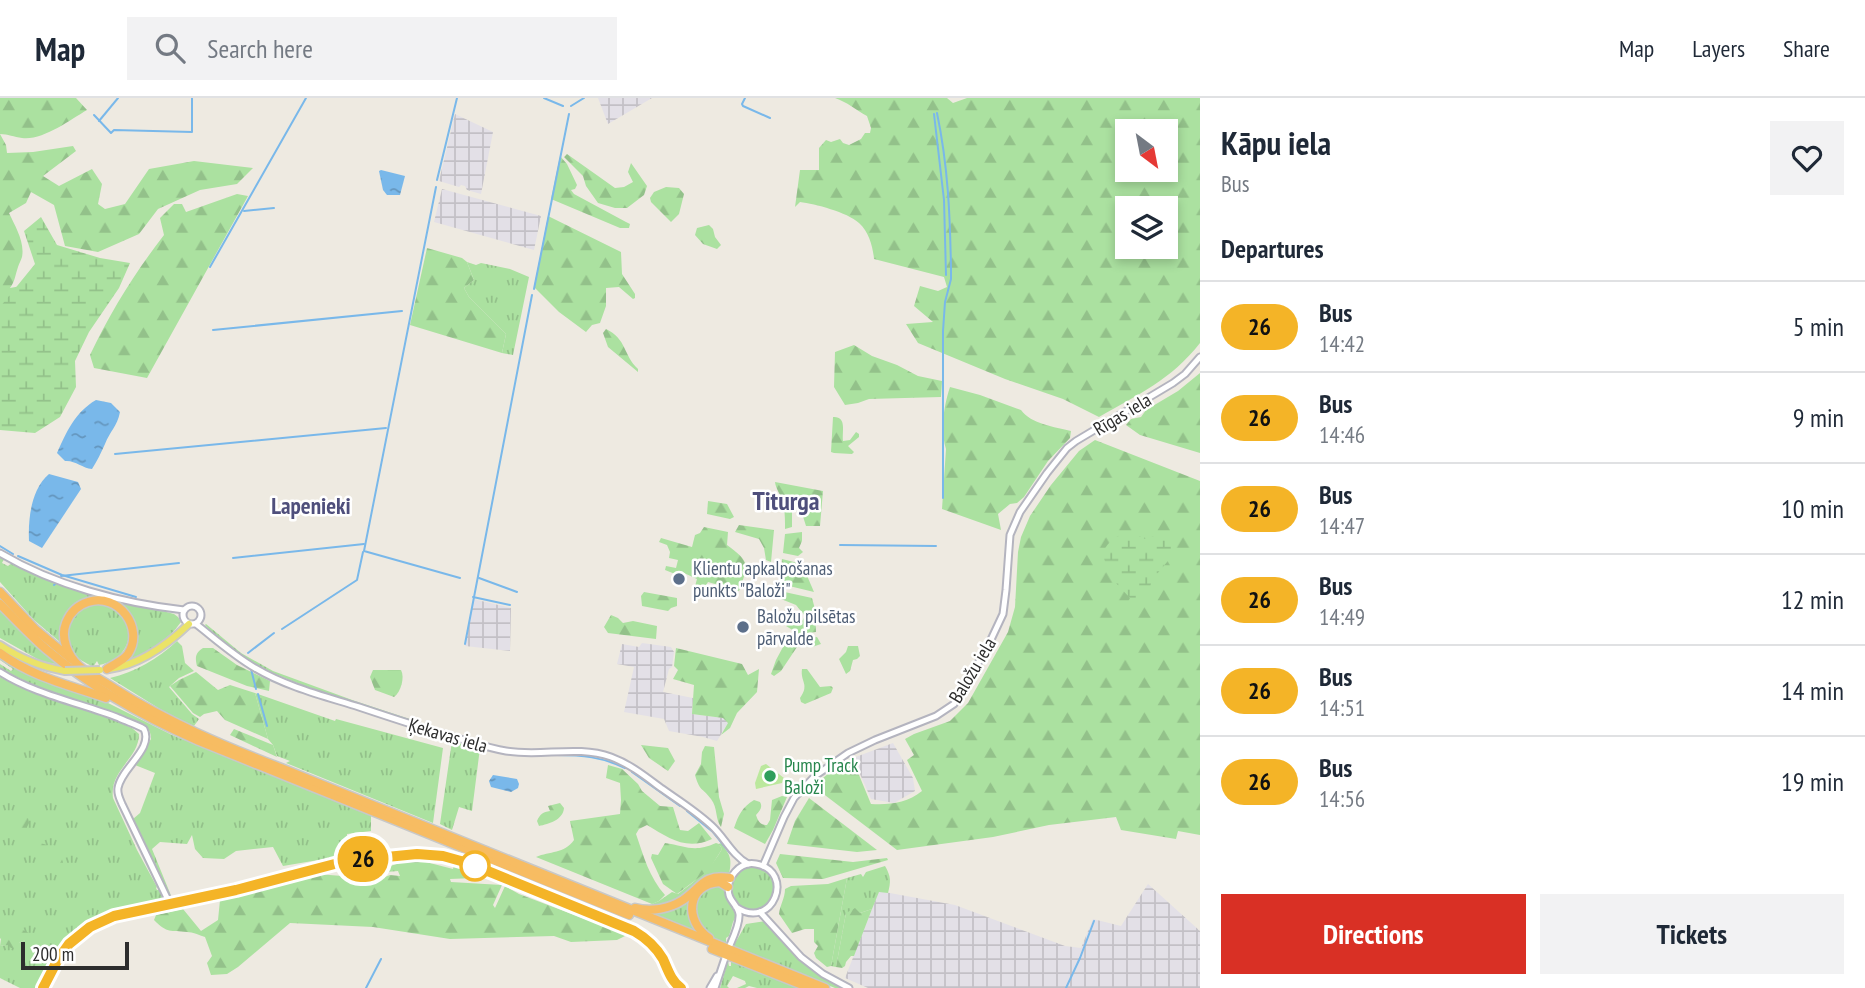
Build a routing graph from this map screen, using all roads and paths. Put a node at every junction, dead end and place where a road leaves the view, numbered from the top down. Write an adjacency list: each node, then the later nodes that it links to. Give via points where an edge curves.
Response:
1 (1200, 357): 2 (main road, Rīgas iela, via 1173,383 1076,441)
2 (1047, 473): 15 (main road, Baložu iela, via 1013,525 1003,614 954,704 848,753 815,776 794,798)
3 (0, 552): 6 (main road, via 64,582)
4 (0, 592): 9 (highway)
5 (0, 604): 12 (highway, via 57,658)
6 (189, 619): 10 (main road, via 164,645 138,660); 13 (main road, Ķekavas iela, via 237,656 297,687 503,751 581,751 613,758 696,813)
7 (0, 645): 10 (main road, bridge, via 33,663 65,671)
8 (0, 653): 12 (highway, via 37,675)
9 (79, 666): 10 (highway, via 66,645 65,626 81,605 104,601 125,612 134,634 126,657); 19 (highway, via 148,709 208,738)
10 (104, 670)
11 (0, 672): 18 (main road, via 144,729 146,741 120,783 119,797)
12 (122, 703): 34 (highway, via 199,741)
13 (735, 854): 14 (main road, Ķekavas iela); 16 (main road)
14 (748, 864): 15 (main road); 16 (main road)
15 (763, 866): 21 (main road, via 778,888)
16 (738, 869): 17 (main road)
17 (729, 882): 19 (highway, via 721,877 708,879 682,901 662,909); 20 (main road); 26 (highway, via 705,886 692,907 695,924)
18 (170, 904): 30 (main road, via 338,863 438,855 634,931 655,948); 31 (main road, via 114,916 90,927 62,952)
19 (622, 906): 26 (highway)
20 (736, 906): 22 (main road); 25 (main road)
21 (768, 907): 23 (main road); 24 (main road)
22 (749, 912): 23 (main road); 25 (main road)
23 (760, 912): 24 (main road)
24 (775, 928): 36 (main road, via 813,967)
25 (736, 929): 27 (main road)
26 (716, 945): 35 (highway)
27 (730, 945)
28 (725, 958): 29 (main road)
29 (719, 974): 32 (main road); 33 (main road)
30 (679, 987)
31 (43, 988)
32 (710, 988)
33 (715, 988)
34 (810, 988)
35 (825, 988)
36 (849, 988)

